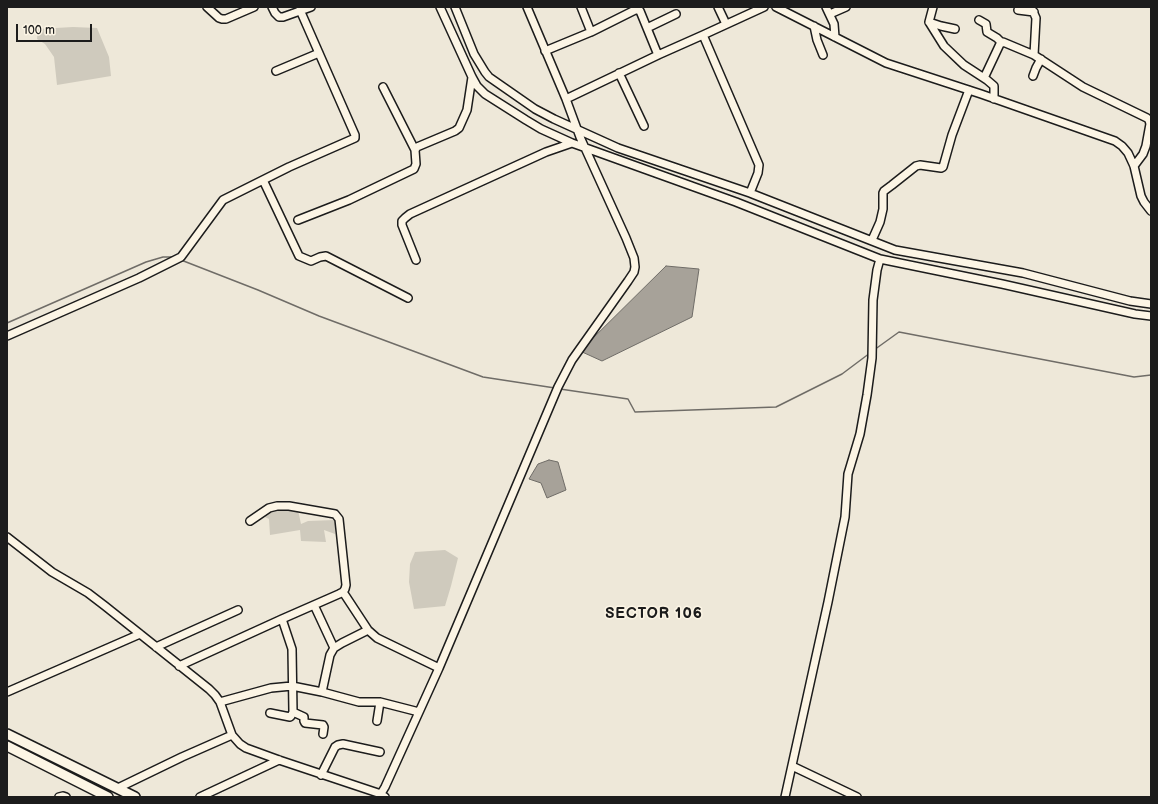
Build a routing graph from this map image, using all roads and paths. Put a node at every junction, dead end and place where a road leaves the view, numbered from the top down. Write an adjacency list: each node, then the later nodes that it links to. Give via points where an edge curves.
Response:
1 (207, 7): 2 (street, via 219,18 226,19)
2 (254, 7)
3 (272, 7): 15 (street, via 278,17)
4 (311, 7): 15 (street)
5 (440, 7): 40 (street)
6 (455, 7): 47 (street, via 484,72 535,109)
7 (581, 7): 27 (street)
8 (718, 7): 23 (street)
9 (764, 7): 16 (street)
10 (776, 7): 24 (street)
11 (826, 7): 20 (street)
12 (846, 7): 20 (street)
13 (932, 7): 22 (street)
14 (529, 8): 31 (street)
15 (300, 10): 32 (street)
16 (750, 10): 23 (street)
17 (1018, 10): 18 (street)
18 (1033, 10): 35 (street, via 1036,23)
19 (676, 14): 25 (street)
20 (830, 14): 29 (street)
21 (978, 20): 30 (street, via 986,24 987,32)
22 (929, 22): 26 (street); 41 (street, via 945,47 964,65)
23 (726, 24): 28 (street)
24 (814, 26): 29 (street); 34 (street, via 816,40)
25 (648, 28): 27 (street, via 640,11 635,10); 33 (street)
26 (955, 29)
27 (591, 32): 31 (street)
28 (703, 35): 33 (street); 53 (street, via 759,165)
29 (835, 37): 43 (street, via 886,63)
30 (1001, 42): 35 (street); 41 (street)
31 (545, 51): 44 (street)
32 (319, 53): 37 (street); 52 (street, via 356,137)
33 (658, 54): 38 (street)
34 (823, 54)
35 (1034, 54): 36 (street)
36 (1041, 59): 39 (street); 51 (street, via 1083,87 1149,120 1146,149)
37 (276, 71)
38 (619, 73): 44 (street); 46 (street)
39 (1033, 76)
40 (472, 77): 48 (street, via 491,98 531,123); 50 (street, via 467,110 459,128)
41 (984, 78): 45 (street, via 994,86)
42 (383, 87): 50 (street)
43 (969, 90): 45 (street); 56 (street, via 943,167 916,166 884,191 880,222)
44 (566, 99): 47 (street)
45 (994, 99): 51 (street, via 1115,141 1126,150)
46 (644, 126)
47 (578, 131): 49 (street); 53 (street, via 630,153)
48 (572, 142): 49 (street); 58 (street, via 410,214 402,221 402,225)
49 (586, 148): 57 (street, via 736,202); 74 (street, via 634,258 634,272 572,360 553,397)
50 (414, 150): 55 (street, via 414,169 349,200)
51 (1134, 166): 54 (street, via 1141,196)
52 (262, 180): 59 (street, via 299,256 311,261 326,256); 62 (street, via 222,200 182,257)
53 (750, 193): 56 (street)
54 (1151, 211)
55 (298, 220)
56 (872, 240): 60 (street, via 903,252 1023,273 1130,301)
57 (880, 259): 61 (street); 90 (street, via 873,300 872,358 862,426 848,474 845,516)
58 (416, 260)
59 (408, 298)
60 (1151, 304)
61 (1151, 316)
62 (7, 336)
63 (250, 521): 65 (street, via 269,508 277,506 335,514 339,519 346,585)
64 (7, 537): 70 (street, via 52,572 88,593)
65 (343, 592): 66 (street); 69 (street)
66 (314, 604): 68 (street); 72 (street)
67 (238, 610): 71 (street)
68 (282, 619): 73 (street); 75 (street, via 292,649)
69 (368, 630): 72 (street); 74 (street, via 377,638)
70 (140, 634): 71 (street); 76 (street)
71 (156, 647): 73 (street)
72 (334, 648): 77 (street, via 330,655)
73 (179, 666): 78 (street, via 209,689)
74 (439, 668): 81 (street)
75 (292, 686): 77 (street); 78 (street, via 271,688); 80 (street)
76 (7, 692)
77 (322, 692): 79 (street, via 359,702)
78 (220, 702): 86 (street)
79 (380, 702): 81 (street); 83 (street)
80 (293, 712): 82 (street, via 290,717); 85 (street, via 304,717 306,723 323,725)
81 (420, 712): 93 (street)
82 (270, 713)
83 (377, 721)
84 (7, 734): 92 (main road)
85 (324, 734)
86 (232, 735): 89 (street, via 246,748); 92 (street)
87 (7, 746): 96 (main road)
88 (380, 752): 91 (street, via 338,745)
89 (279, 760): 91 (street); 98 (street)
90 (792, 766): 99 (street); 100 (street)
91 (321, 775): 93 (street)
92 (118, 788): 97 (main road)
93 (381, 796)
94 (59, 797): 95 (street)
95 (66, 797)
96 (108, 797)
97 (136, 797)
98 (200, 797)
99 (785, 797)
100 (857, 797)

